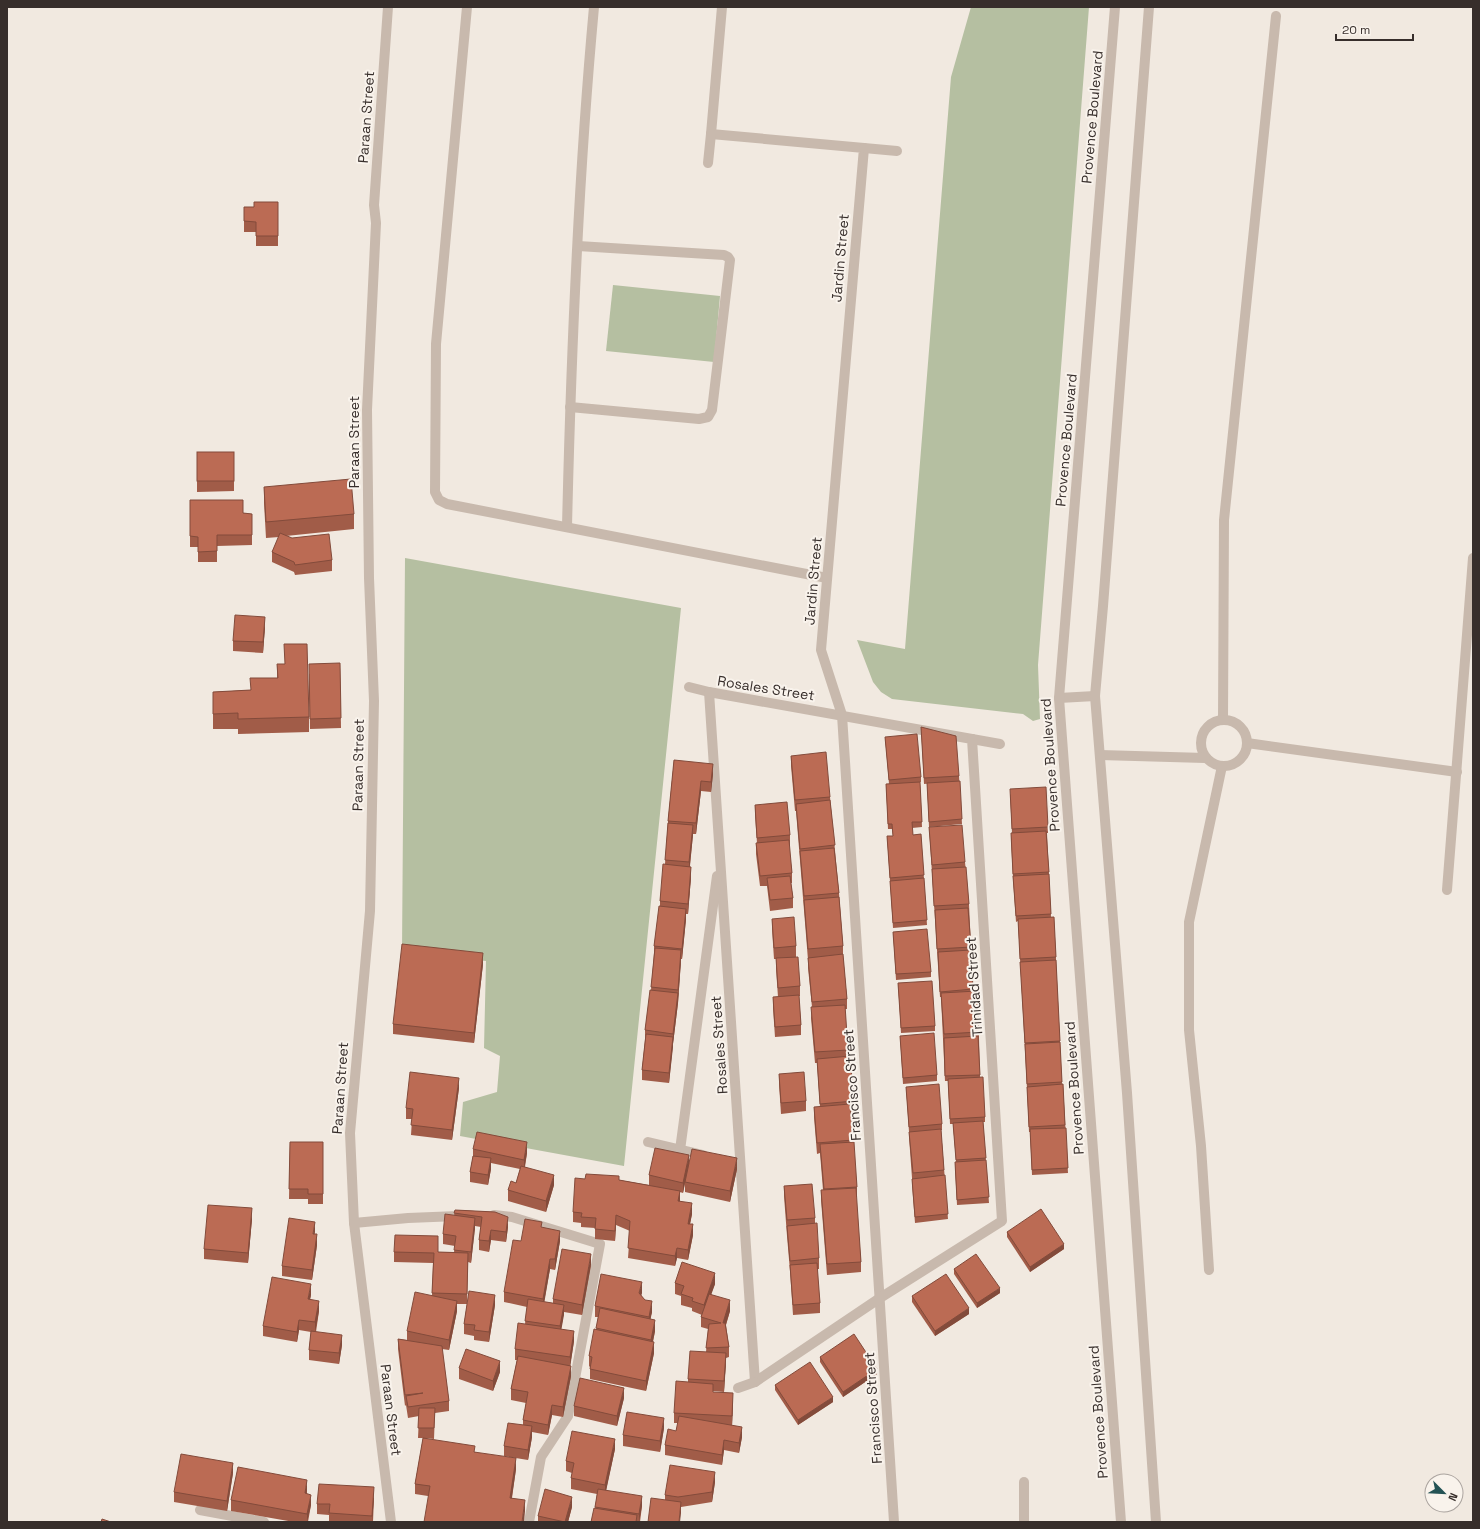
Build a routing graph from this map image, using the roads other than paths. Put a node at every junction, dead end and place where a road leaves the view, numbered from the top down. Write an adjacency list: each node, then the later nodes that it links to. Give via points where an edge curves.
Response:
1 (388, 7): 38 (street, Paraan Street, via 374,205 376,223 367,410 374,709 370,910 350,1133)
2 (468, 7): 14 (street, via 436,344 435,492 438,500 447,504)
3 (594, 7): 12 (street, via 587,76)
4 (722, 7): 8 (street)
5 (1115, 7): 21 (street, Provence Boulevard)
6 (1149, 7): 20 (street)
7 (1276, 16): 23 (street, via 1224,520)
8 (711, 134): 9 (street); 11 (street)
9 (864, 148): 10 (street); 16 (street, Jardin Street)
10 (897, 151)
11 (708, 163)
12 (578, 246): 13 (street); 13 (street, via 724,255 730,260 712,410 708,417 699,419)
13 (570, 407): 14 (street)
14 (567, 527): 16 (street)
15 (1473, 558): 30 (street)
16 (827, 578): 17 (street, Jardin Street)
17 (821, 650): 22 (street, Francisco Street)
18 (689, 687): 19 (street)
19 (709, 692): 22 (street, Rosales Street); 31 (street, Rosales Street)
20 (1095, 696): 21 (street); 27 (street)
21 (1059, 698): 50 (street, Provence Boulevard)
22 (842, 715): 24 (street); 40 (street, Francisco Street)
23 (1223, 719): 25 (street, via 1240,726 1246,734); 28 (street, via 1215,720 1202,732 1200,741)
24 (972, 739): 26 (street); 40 (street, Trinidad Street, via 1002,1221)
25 (1247, 743): 29 (street, via 1240,760); 30 (street)
26 (1000, 744)
27 (1100, 754): 28 (street); 51 (street, via 1127,1093)
28 (1205, 758): 29 (street, via 1213,764)
29 (1222, 766): 39 (street, via 1189,922 1190,1030)
30 (1457, 772): 32 (street)
31 (720, 854): 34 (street); 41 (street, Rosales Street, via 737,1162)
32 (1447, 890)
33 (648, 1142): 34 (street)
34 (680, 1150): 35 (street)
35 (711, 1156)
36 (486, 1215): 47 (street, via 512,1217 600,1244 568,1416 541,1457)
37 (470, 1216): 38 (street)
38 (354, 1223): 46 (street, Paraan Street)
39 (1209, 1270)
40 (880, 1298): 41 (street); 48 (street, Francisco Street)
41 (756, 1382): 42 (street)
42 (738, 1388)
43 (1024, 1482): 49 (street)
44 (200, 1510): 45 (street)
45 (264, 1522)
46 (391, 1522)
47 (529, 1522)
48 (894, 1522)
49 (1024, 1522)
50 (1121, 1522)
51 (1156, 1522)

